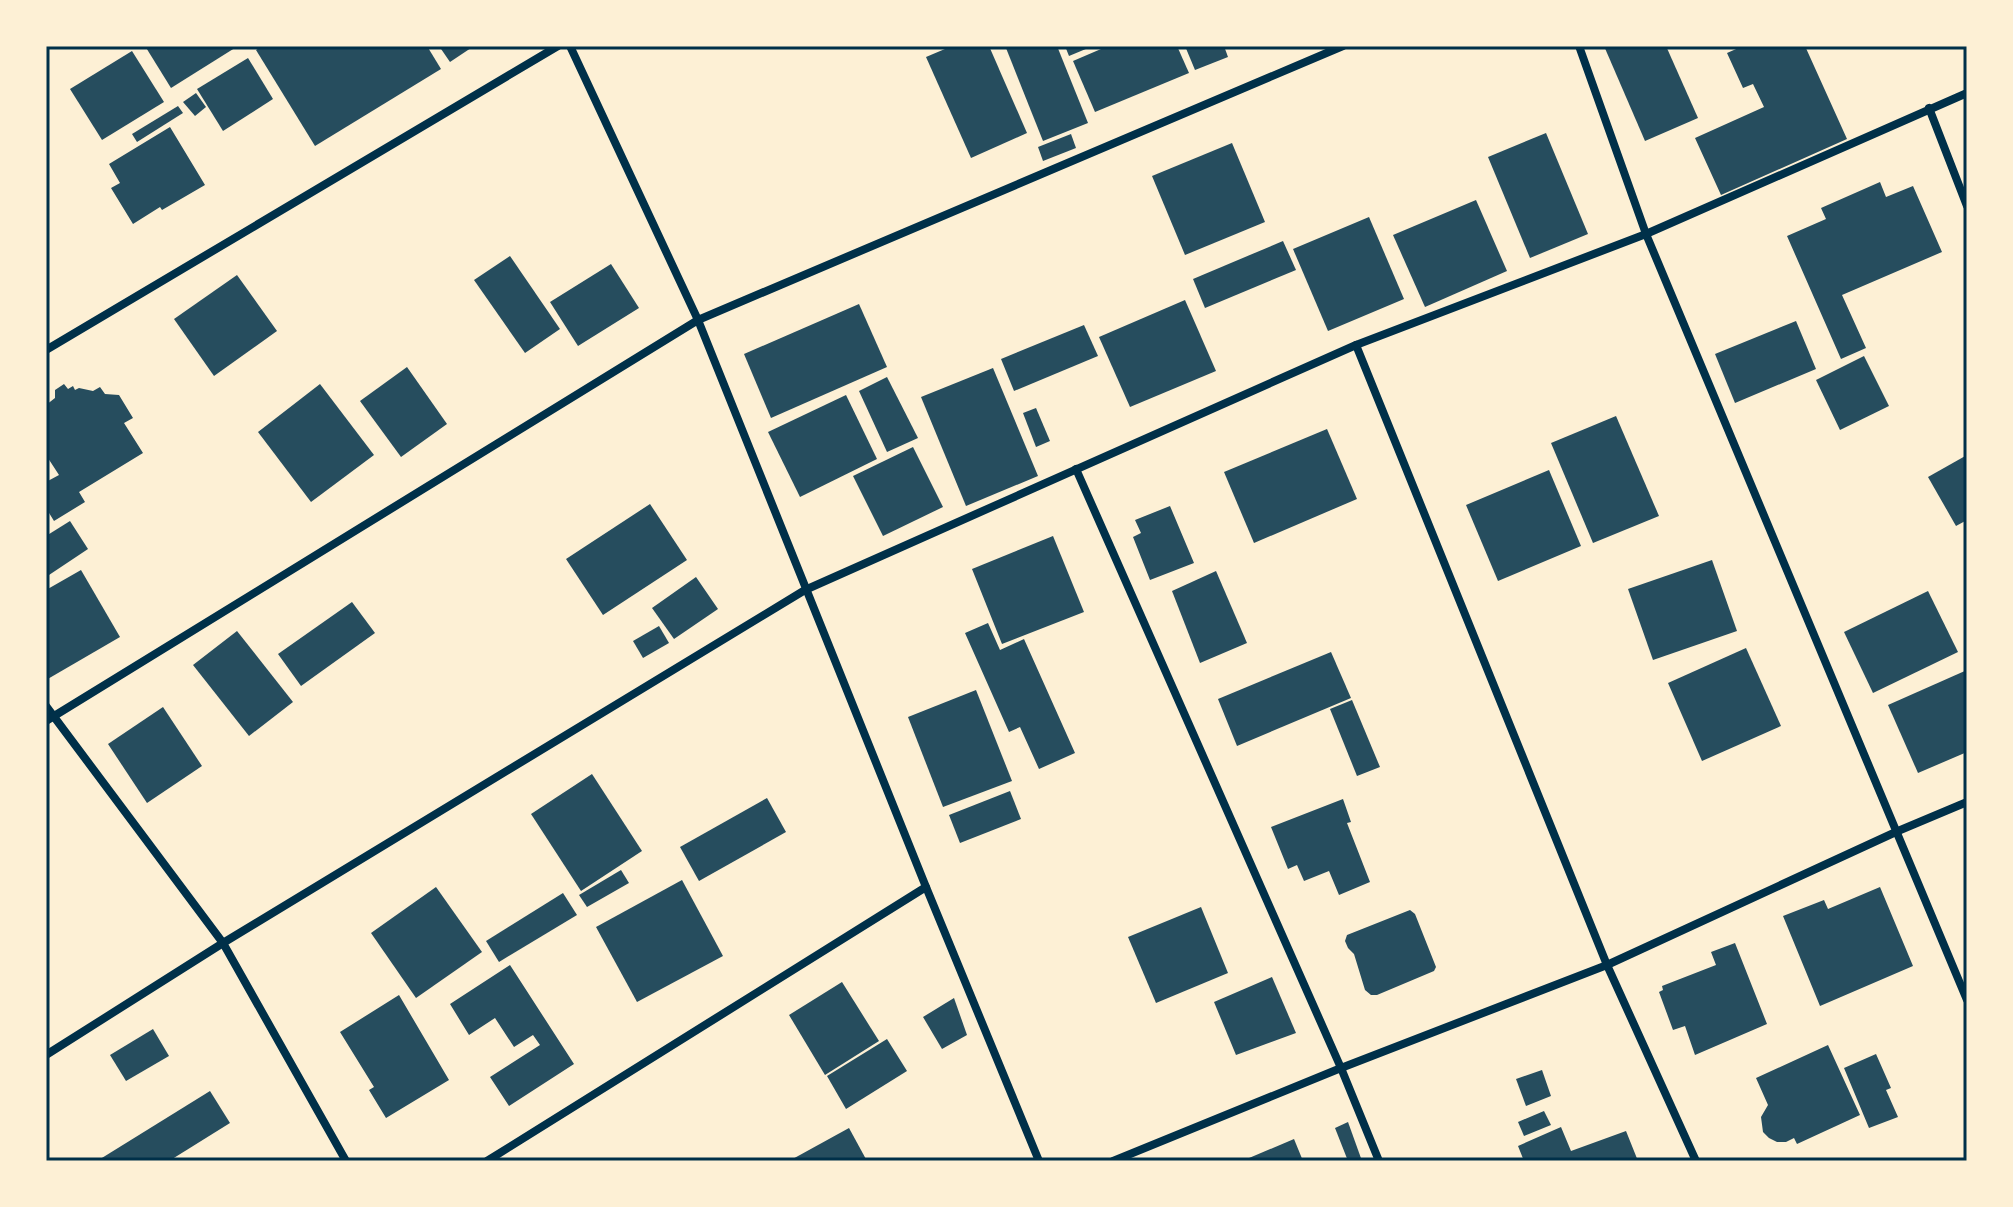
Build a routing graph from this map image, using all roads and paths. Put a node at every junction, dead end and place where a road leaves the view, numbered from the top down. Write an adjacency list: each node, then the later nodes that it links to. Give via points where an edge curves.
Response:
1 (558, 46): 11 (street)
2 (570, 46): 9 (street)
3 (1343, 46): 9 (street)
4 (1579, 46): 8 (street)
5 (1967, 93): 6 (street)
6 (1929, 108): 7 (street); 8 (street)
7 (1967, 206)
8 (1646, 234): 10 (street); 17 (street)
9 (698, 320): 13 (street); 15 (street)
10 (1356, 345): 12 (street); 20 (street)
11 (46, 350)
12 (1076, 469): 13 (street); 23 (street)
13 (805, 590): 18 (street); 19 (street)
14 (46, 706): 15 (street)
15 (49, 719): 19 (street)
16 (1967, 802): 17 (street)
17 (1898, 831): 20 (street); 21 (street)
18 (926, 887): 25 (street); 26 (street)
19 (223, 943): 22 (street); 24 (street)
20 (1607, 965): 23 (street); 29 (street)
21 (1967, 1000)
22 (46, 1055)
23 (1341, 1068): 27 (street); 28 (street)
24 (346, 1161)
25 (487, 1161)
26 (1039, 1161)
27 (1113, 1161)
28 (1379, 1161)
29 (1696, 1161)

